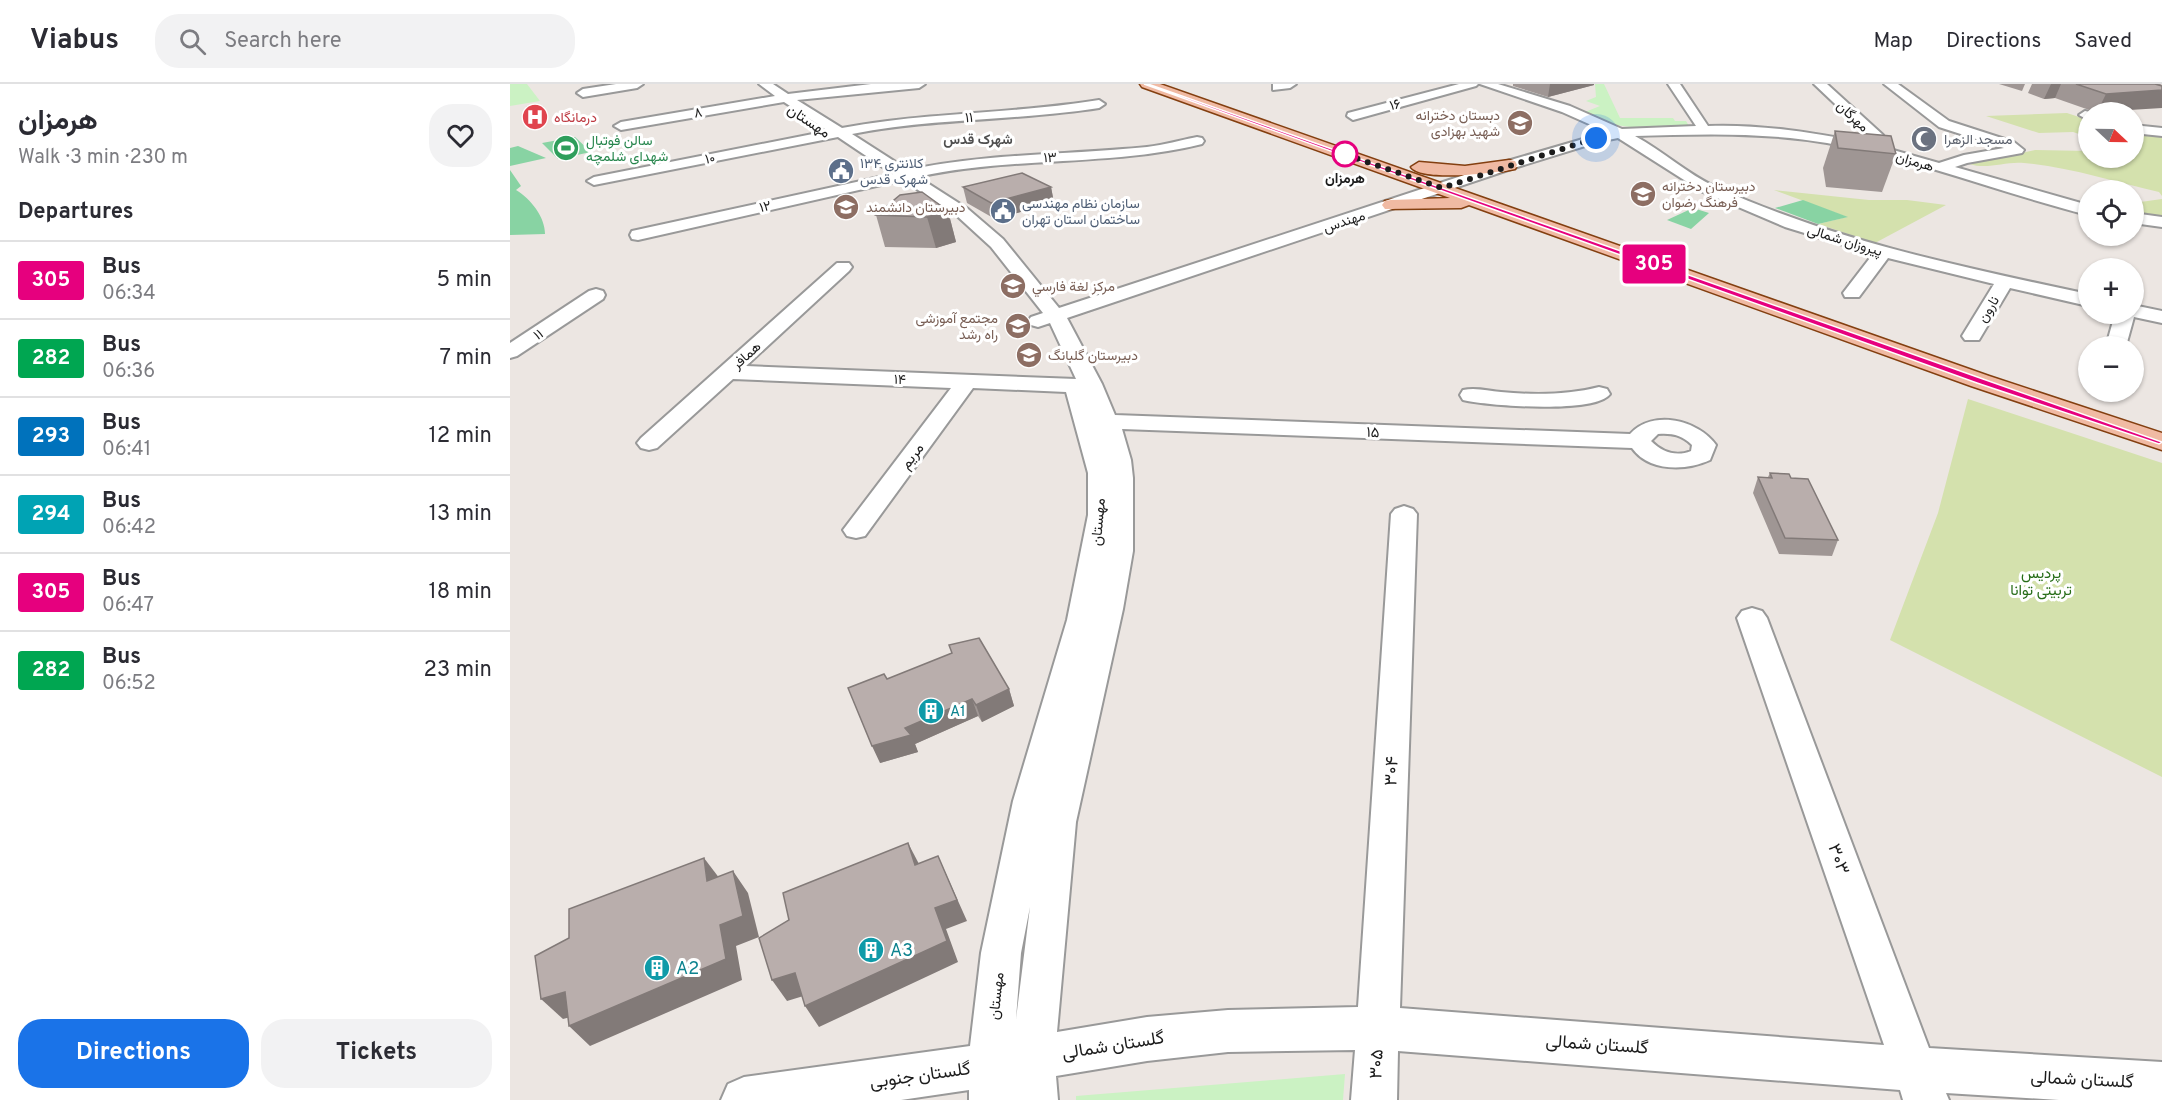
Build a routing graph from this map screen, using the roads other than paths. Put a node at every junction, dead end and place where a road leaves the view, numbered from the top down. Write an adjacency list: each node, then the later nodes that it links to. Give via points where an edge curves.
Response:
1 (637, 84): 13 (street)
2 (919, 84): 12 (street, ۸)
3 (1147, 84): 25 (main road)
4 (1176, 84): 25 (main road)
5 (1290, 84): 11 (street)
6 (1472, 84): 15 (street, ۱۶)
7 (1485, 84): 21 (street, via 1566,109)
8 (1674, 84): 17 (street)
9 (1820, 84): 23 (street, مهرگان, via 1878,138)
10 (1890, 84): 26 (street, via 1944,124 2017,150 1964,159)
11 (1277, 87)
12 (769, 91): 16 (street, ۸); 20 (street, مهستان)
13 (583, 93)
14 (1099, 104): 20 (street, ۱۱, via 1059,111 923,120)
15 (1353, 116)
16 (621, 126)
17 (1704, 129): 21 (street, هرمزان); 23 (street, هرمزان, via 1774,132)
18 (2144, 130): 19 (street)
19 (2162, 132)
20 (833, 133): 27 (street, مهستان); 28 (street, ۱۰)
21 (1622, 133): 24 (street, هرمزان); 37 (street, پیروزان شمالی, via 1694,182 1730,199 1791,224)
22 (1197, 141): 27 (street, ۱۳, via 1149,151 973,162)
23 (1870, 148): 26 (street, هرمزان)
24 (1509, 165): 25 (main road, via 1452,171); 29 (street, هرمزان); 30 (main road, via 1494,179 1493,188)
25 (1394, 166): 29 (main road); 31 (main road, via 1403,188)
26 (1940, 168): 33 (street, هرمزان)
27 (898, 175): 36 (street, ۱۲); 45 (street, مهستان, via 949,210)
28 (594, 181)
29 (1450, 185): 30 (main road); 31 (street, مهندس); 32 (main road)
30 (1514, 203): 54 (main road)
31 (1391, 205): 32 (main road); 45 (street, مهندس)
32 (1489, 205): 56 (main road)
33 (2078, 207)
34 (2144, 220): 35 (street)
35 (2162, 222)
36 (638, 235)
37 (1884, 252): 39 (street, پیروزان شمالی); 40 (street)
38 (843, 267): 48 (street, همافر)
39 (2005, 281): 42 (street, پیروزان شمالی); 46 (street, نارون)
40 (1852, 292)
41 (596, 295): 47 (street, ۱۱)
42 (2078, 298)
43 (2144, 313): 44 (street)
44 (2162, 317)
45 (1048, 321): 50 (street, مهستان)
46 (1972, 336)
47 (510, 352)
48 (728, 372): 49 (street, ۱۴); 57 (street, همافر)
49 (967, 381): 50 (street, ۱۴); 59 (street, مریم)
50 (1082, 385): 53 (street, مهستان)
51 (1599, 394): 52 (street, via 1586,399)
52 (1471, 395)
53 (1097, 422): 55 (street, ۱۵); 61 (street, مهستان, via 1119,460 1119,551 1108,609)
54 (2162, 426)
55 (1639, 441)
56 (2162, 442)
57 (649, 444)
58 (1404, 514): 62 (street, ۳۰۴)
59 (856, 530)
60 (1752, 618): 65 (street, ۳۰۳)
61 (1055, 769): 63 (street, via 1058,822); 64 (street, مهستان, via 1031,801 1001,953)
62 (1378, 1028): 63 (street, گلستان شمالی, via 1206,1033 1103,1045); 65 (street, گلستان شمالی); 68 (street, ۳۰۵)
63 (1034, 1079): 64 (street, گلستان شمالی)
64 (991, 1083): 67 (street, گلستان جنوبی)
65 (1921, 1084): 66 (street, گلستان شمالی)
66 (2162, 1084)
67 (744, 1100)
68 (1374, 1100)

